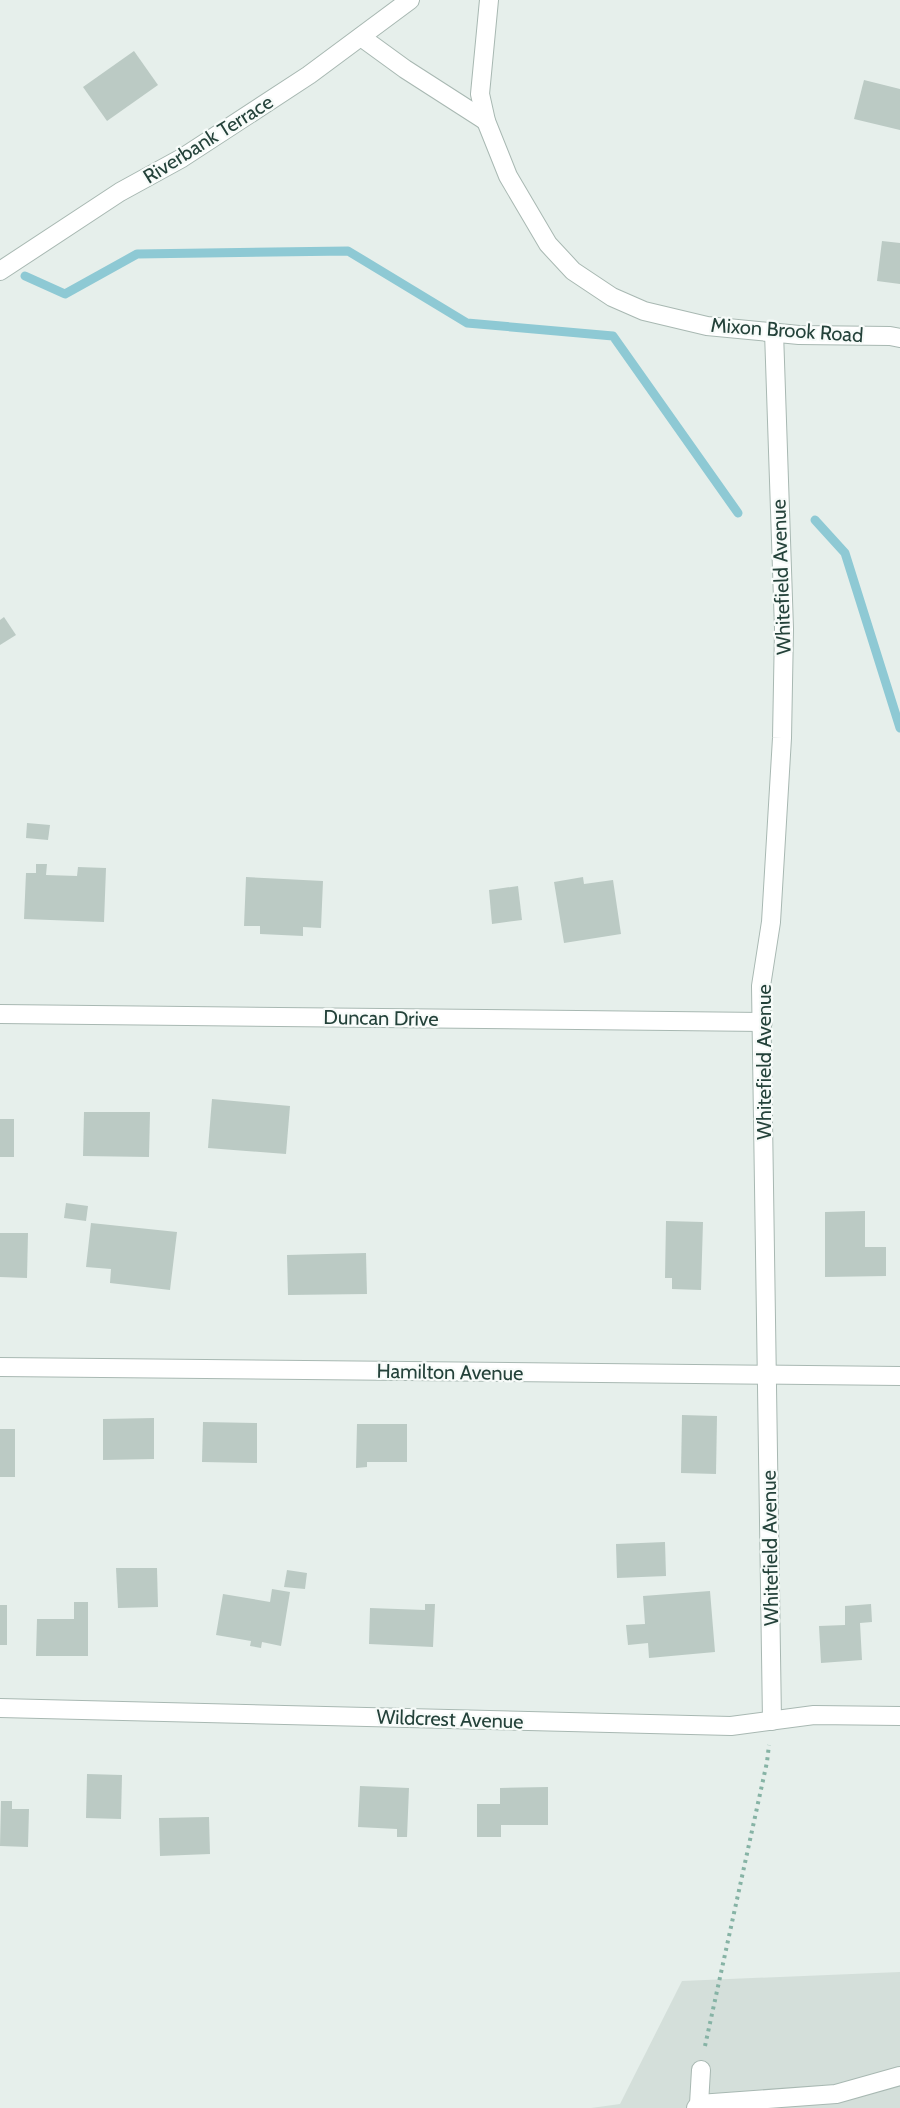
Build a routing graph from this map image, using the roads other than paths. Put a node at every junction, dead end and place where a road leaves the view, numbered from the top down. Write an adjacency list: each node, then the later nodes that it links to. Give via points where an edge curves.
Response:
1 (410, 0): 3 (street, Riverbank Terrace)
2 (489, 0): 4 (street, Mixon Brook Road, via 480,94)
3 (361, 37): 4 (street); 5 (street, Riverbank Terrace, via 182,158 120,192)
4 (486, 121): 6 (street, Mixon Brook Road, via 508,176 548,244 573,271 612,297 644,311 707,326)
5 (0, 271)
6 (774, 332): 7 (street, Mixon Brook Road); 9 (street, Whitefield Avenue, via 783,705 771,922 761,986)
7 (900, 338)
8 (0, 1014): 9 (street, Duncan Drive)
9 (763, 1022): 11 (street, Whitefield Avenue)
10 (0, 1367): 11 (street, Hamilton Avenue)
11 (768, 1375): 12 (street, Hamilton Avenue); 15 (street, Whitefield Avenue)
12 (900, 1376)
13 (0, 1708): 15 (street, Wildcrest Avenue, via 731,1726)
14 (900, 1716): 15 (street, Wildcrest Avenue, via 814,1715)
15 (772, 1721)
16 (700, 2070): 18 (street)
17 (900, 2076): 18 (street, via 836,2094)
18 (698, 2106)

